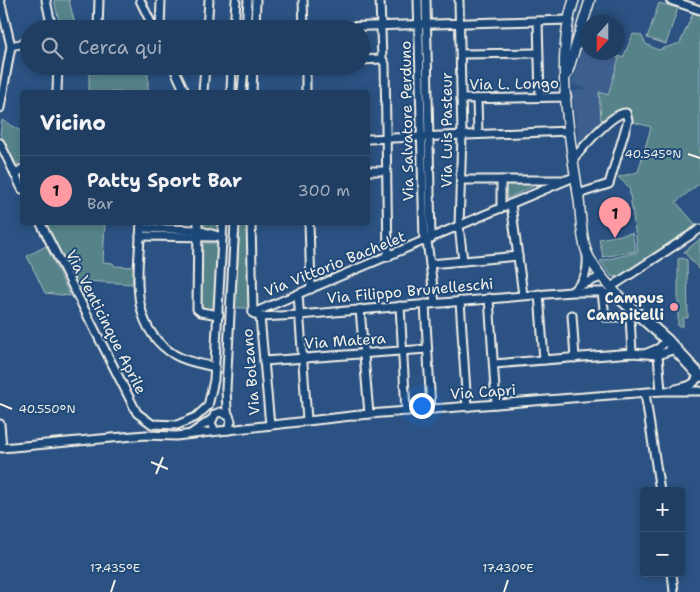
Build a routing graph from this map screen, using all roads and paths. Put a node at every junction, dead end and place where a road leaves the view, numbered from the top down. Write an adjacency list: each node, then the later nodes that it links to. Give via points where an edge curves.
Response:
1 (0, 0): 35 (street)
2 (46, 0): 19 (street)
3 (99, 0): 20 (street)
4 (140, 0): 21 (street)
5 (161, 0): 22 (street)
6 (209, 0): 23 (street)
7 (236, 0): 24 (street)
8 (248, 0): 25 (street)
9 (256, 0): 26 (street)
10 (303, 0): 27 (street)
11 (380, 0): 33 (street)
12 (418, 0): 30 (street, Via Salvatore Perduno)
13 (426, 0): 30 (street, Via Salvatore Perduno)
14 (459, 0): 31 (street, Via Luis Pasteur)
15 (574, 0): 28 (street)
16 (590, 0): 47 (street)
17 (670, 0): 18 (street)
18 (700, 10)
19 (50, 20)
20 (98, 20)
21 (150, 20)
22 (160, 20)
23 (208, 20)
24 (235, 20)
25 (247, 20)
26 (255, 20)
27 (304, 20)
28 (569, 20): 29 (street); 47 (street)
29 (538, 21): 31 (street); 36 (street)
30 (423, 24): 31 (street); 33 (street); 63 (street, Via Salvatore Perduno)
31 (460, 24): 37 (street, Via Luis Pasteur)
32 (370, 25): 33 (street)
33 (381, 25): 39 (street)
34 (20, 44): 35 (street)
35 (11, 46): 59 (street)
36 (538, 53): 37 (street); 56 (street)
37 (461, 54): 57 (street, Via Luis Pasteur)
38 (370, 60): 39 (street)
39 (382, 60): 65 (street, via 385,64)
40 (58, 75): 48 (street)
41 (177, 75): 49 (street)
42 (204, 75): 50 (street)
43 (232, 75): 51 (street)
44 (243, 75): 52 (street)
45 (253, 75): 53 (street)
46 (306, 75): 54 (street)
47 (566, 79): 55 (street)
48 (57, 90)
49 (184, 90)
50 (203, 90)
51 (231, 90)
52 (242, 90)
53 (252, 90)
54 (306, 90)
55 (567, 97): 56 (street, Via L. Longo); 60 (street)
56 (540, 98): 58 (street, Via L. Longo)
57 (461, 99): 58 (street, Via L. Longo); 62 (street, Via Luis Pasteur)
58 (476, 99): 61 (street, Via Luis Pasteur)
59 (0, 108)
60 (569, 131): 61 (street); 67 (street)
61 (478, 134): 62 (street)
62 (462, 135): 63 (street); 73 (street, Via Luis Pasteur)
63 (425, 136): 65 (street); 89 (street, Via Salvatore Perduno)
64 (370, 138): 65 (street)
65 (386, 138): 70 (street)
66 (0, 143): 71 (street)
67 (573, 159): 72 (street); 76 (street, via 606,125 626,113 628,120 609,184)
68 (20, 171): 71 (street)
69 (370, 171): 70 (street)
70 (386, 171): 92 (street)
71 (15, 175): 75 (street)
72 (572, 178): 74 (street); 76 (street); 77 (street, Via Vittorio Bachelet)
73 (461, 180): 74 (street); 84 (street, Via Luis Pasteur)
74 (501, 180): 78 (street)
75 (20, 184)
76 (578, 194): 90 (street)
77 (511, 204): 78 (street, Via Vittorio Bachelet); 91 (street)
78 (502, 208): 84 (street, Via Vittorio Bachelet)
79 (42, 225): 130 (street, Via Venticinque Aprile, via 137,413 152,424 177,425 196,417 208,406)
80 (223, 225): 88 (street, Via Venticinque Aprile)
81 (235, 225): 132 (street)
82 (251, 225): 111 (street)
83 (309, 225): 97 (street)
84 (459, 226): 89 (street, Via Vittorio Bachelet); 93 (street, Via Luis Pasteur)
85 (141, 229): 87 (street); 130 (street, via 137,296 145,324 154,337 176,356)
86 (700, 229): 95 (street)
87 (198, 230): 88 (street); 113 (street, via 197,309)
88 (222, 237): 113 (street, Via Venticinque Aprile)
89 (427, 240): 92 (street, Via Vittorio Bachelet); 94 (street, Via Vittorio Bachelet)
90 (586, 250): 95 (street); 96 (street, via 586,272)
91 (518, 256): 93 (street); 103 (street)
92 (388, 257): 97 (street, Via Vittorio Bachelet)
93 (463, 261): 94 (street)
94 (430, 264): 107 (street, Via Vittorio Bachelet)
95 (606, 282): 96 (street, Via Filippo Brunelleschi); 99 (street); 105 (street)
96 (581, 285): 98 (street, Via Filippo Brunelleschi)
97 (311, 288): 101 (street, Via Vittorio Bachelet)
98 (570, 292): 99 (street, Via Filippo Brunelleschi); 102 (street, Via Filippo Brunelleschi)
99 (587, 292): 100 (street, Via Filippo Brunelleschi)
100 (602, 292): 105 (street, Via Filippo Brunelleschi); 112 (street, via 605,317)
101 (298, 294): 111 (street, Via Vittorio Bachelet); 114 (street)
102 (539, 294): 103 (street, Via Filippo Brunelleschi); 127 (street)
103 (523, 295): 104 (street, Via Filippo Brunelleschi)
104 (489, 298): 106 (street, Via Filippo Brunelleschi); 129 (street)
105 (621, 299): 112 (main road)
106 (460, 301): 107 (street, Via Filippo Brunelleschi); 137 (street)
107 (435, 303): 108 (street, Via Filippo Brunelleschi)
108 (425, 304): 109 (street, Via Filippo Brunelleschi); 118 (street)
109 (400, 306): 110 (street, Via Filippo Brunelleschi); 120 (street)
110 (360, 309): 114 (street, Via Filippo Brunelleschi); 123 (street)
111 (254, 313): 116 (street)
112 (633, 314): 117 (main road); 121 (street)
113 (219, 315): 130 (street, Via Venticinque Aprile)
114 (299, 315): 116 (street, Via Filippo Brunelleschi); 126 (street)
115 (572, 315): 125 (street)
116 (260, 317): 128 (street, Via Bolzano)
117 (667, 340): 119 (main road); 122 (street)
118 (427, 349): 120 (street, Via Matera); 138 (street)
119 (675, 349): 124 (street); 131 (main road)
120 (403, 351): 123 (street, Via Matera); 139 (street)
121 (632, 353): 122 (street); 125 (street)
122 (647, 353): 124 (street)
123 (364, 354): 126 (street, Via Matera); 140 (street)
124 (658, 355): 133 (street)
125 (575, 358): 127 (street)
126 (302, 359): 128 (street, Via Matera); 143 (street)
127 (544, 360): 129 (street)
128 (264, 361): 145 (street, Via Bolzano)
129 (494, 364): 136 (street)
130 (215, 367)
131 (699, 375): 133 (street, Via Capri, via 692,385)
132 (226, 389): 141 (street); 142 (street)
133 (664, 391): 134 (street, Via Capri); 135 (street, Via Capri)
134 (700, 391)
135 (645, 393): 136 (street, Via Capri); 149 (street)
136 (496, 404): 137 (street, Via Capri)
137 (467, 407): 138 (street, Via Capri)
138 (431, 409): 139 (street, Via Capri)
139 (406, 411): 140 (street, Via Capri)
140 (369, 414): 143 (street, Via Capri)
141 (213, 416): 142 (street, Via Capri, via 220,412); 147 (street, via 211,423); 148 (street, Via Capri)
142 (230, 418): 145 (street, Via Capri); 146 (street)
143 (307, 420): 145 (street, Via Capri)
144 (0, 424): 148 (street, Via Capri, via 2,448)
145 (267, 425): 146 (street, Via Capri)
146 (228, 430): 147 (street, Via Capri)
147 (215, 431): 148 (street, Via Capri)
148 (190, 434)
149 (659, 487)
150 (672, 577): 151 (street)
151 (674, 592)

